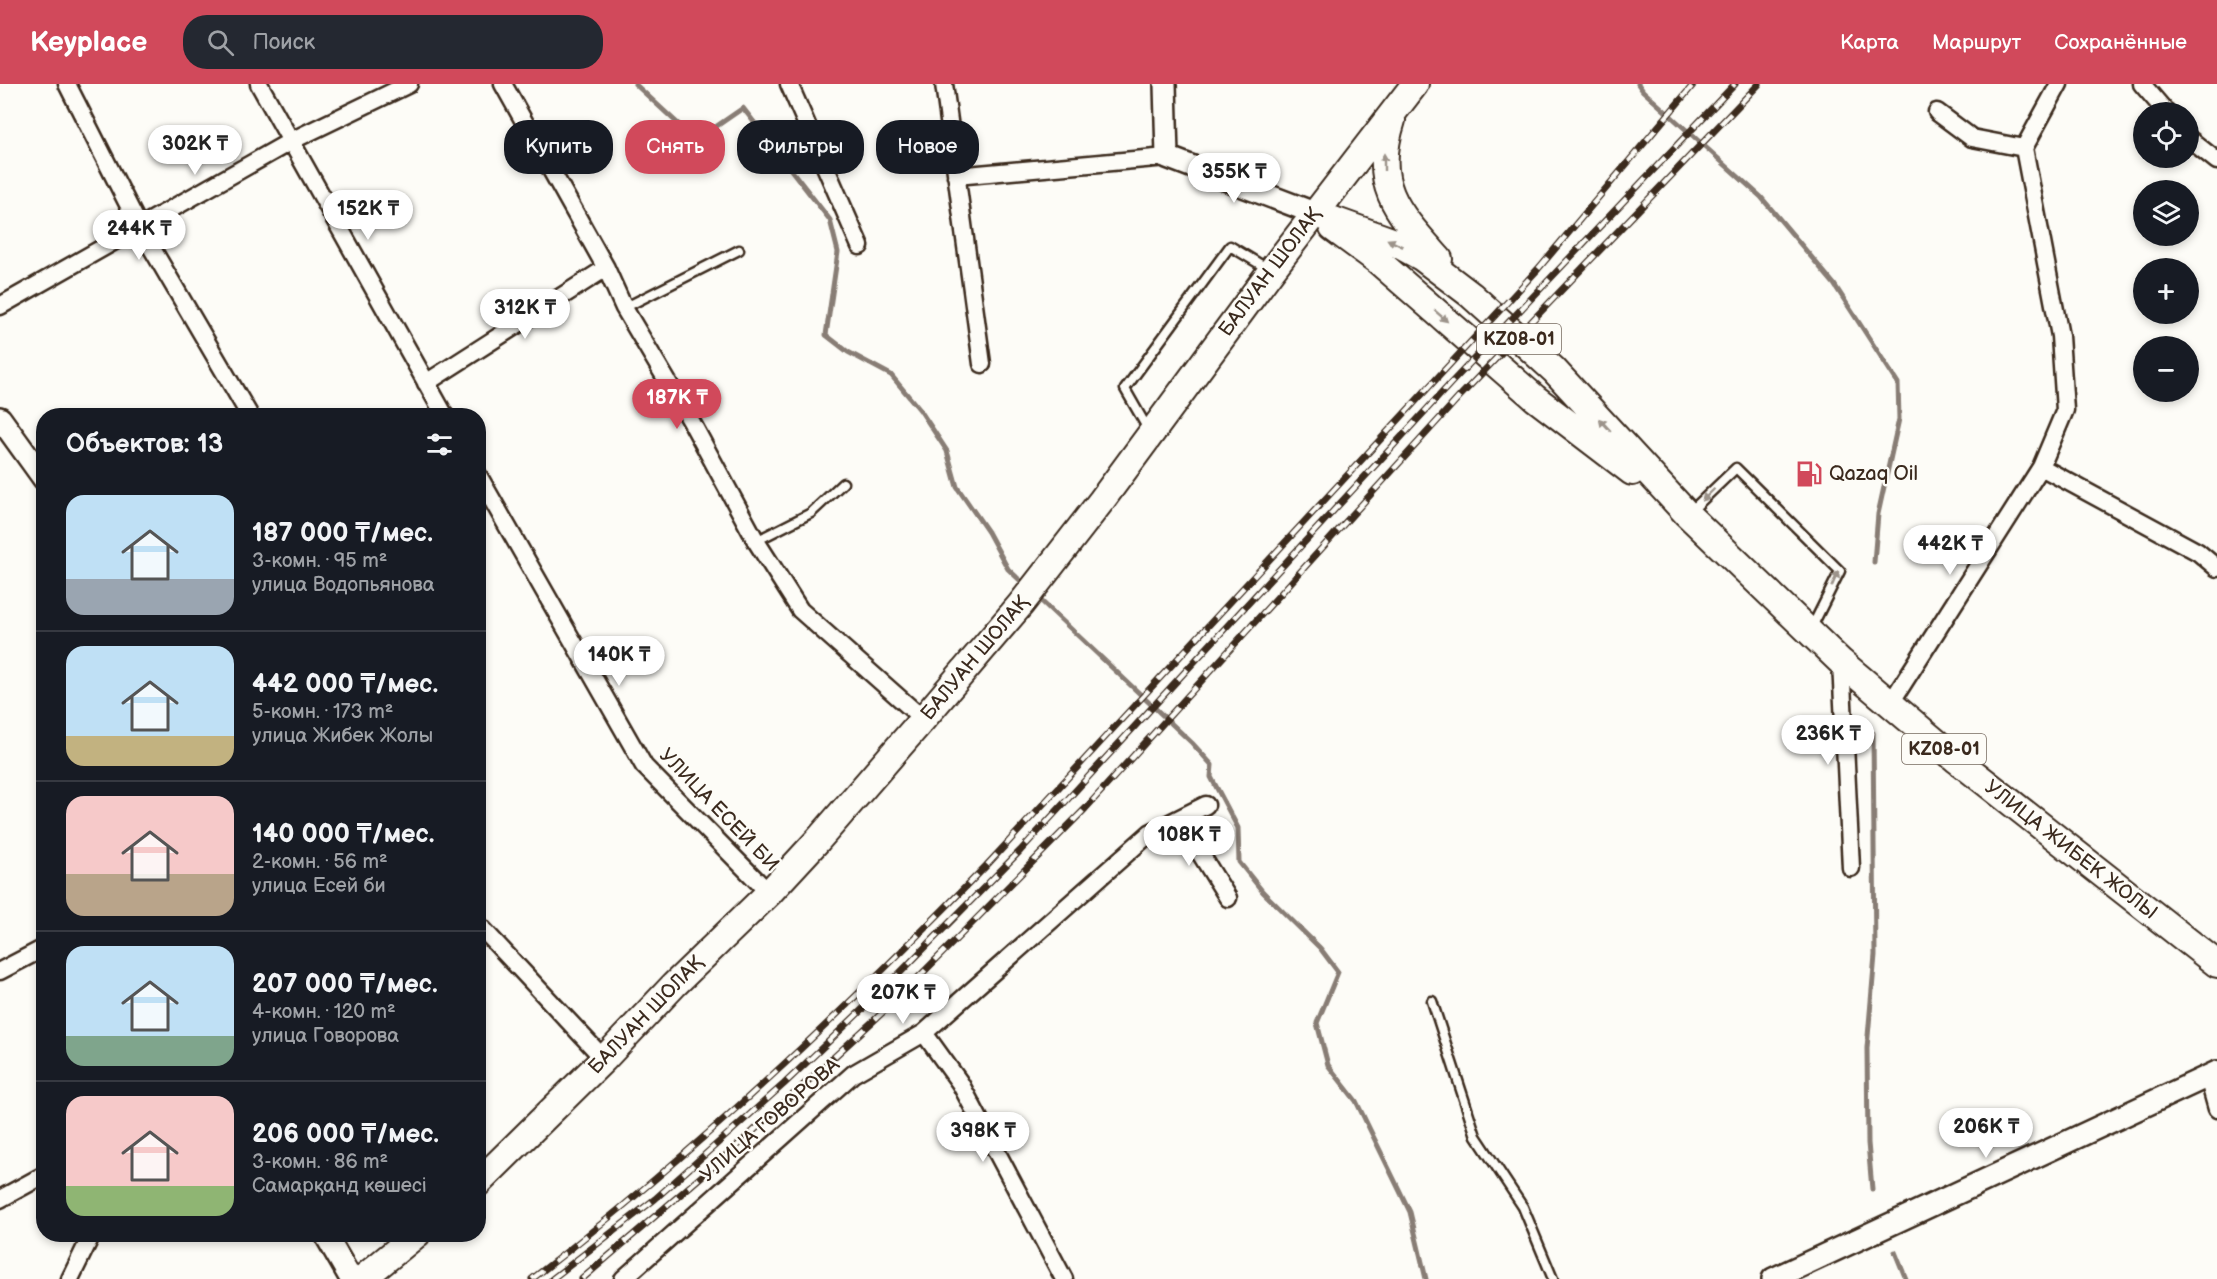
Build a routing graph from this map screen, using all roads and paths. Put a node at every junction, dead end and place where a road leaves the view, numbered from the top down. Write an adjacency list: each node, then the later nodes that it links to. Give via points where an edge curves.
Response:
1 (67, 84): 21 (street)
2 (260, 84): 14 (street)
3 (409, 84): 14 (street)
4 (503, 84): 24 (street)
5 (789, 84): 22 (street)
6 (944, 84): 19 (street)
7 (1166, 84): 17 (street)
8 (1415, 84): 12 (main road, БАЛУАН ШОЛАҚ)
9 (2059, 84): 16 (street)
10 (2142, 84): 11 (street)
11 (2157, 102)
12 (1396, 108): 20 (main road, БАЛУАН ШОЛАҚ); 26 (main road, KZ08-01, one-way to 12, via 1404,220 1392,197 1384,170 1385,144)
13 (1937, 112): 16 (street, via 1972,138)
14 (292, 141): 21 (street); 30 (street)
15 (2199, 146): 18 (street)
16 (2024, 148): 35 (street, via 2060,336 2065,410)
17 (1167, 157): 19 (street); 20 (street)
18 (2217, 160)
19 (956, 176): 29 (street)
20 (1314, 213): 25 (main road, БАЛУАН ШОЛАҚ); 26 (main road, УЛИЦА ЖИБЕК ЖОЛЫ / KZ08-01, one-way to 20, via 1392,241); 39 (main road, УЛИЦА ЖИБЕК ЖОЛЫ / KZ08-01, one-way to 39, via 1378,261 1535,398)
21 (140, 228): 27 (street); 31 (street)
22 (860, 246)
23 (738, 250): 28 (lane)
24 (606, 268): 28 (street); 30 (street)
25 (1270, 271): 34 (main road, БАЛУАН ШОЛАҚ); 34 (lane, via 1230,246 1125,389)
26 (1472, 295): 39 (main road, УЛИЦА ЖИБЕК ЖОЛЫ / KZ08-01, one-way to 26, via 1554,370)
27 (0, 306)
28 (624, 308): 40 (street)
29 (982, 364)
30 (426, 383): 32 (street)
31 (245, 408)
32 (440, 408)
33 (0, 418): 36 (street)
34 (1151, 434): 45 (main road, БАЛУАН ШОЛАҚ, via 1021,604)
35 (2041, 467): 41 (street, via 2198,552); 44 (street)
36 (36, 468)
37 (843, 483): 40 (lane, via 811,513)
38 (486, 489): 49 (street, УЛИЦА ЕСЕЙ БИ, via 644,766)
39 (1688, 514): 42 (main road, УЛИЦА ЖИБЕК ЖОЛЫ / KZ08-01); 42 (lane, one-way to 39, via 1840,571 1736,468)
40 (756, 541): 45 (street, via 800,610)
41 (2217, 568)
42 (1810, 632): 43 (main road, УЛИЦА ЖИБЕК ЖОЛЫ / KZ08-01)
43 (1841, 662): 44 (main road, УЛИЦА ЖИБЕК ЖОЛЫ / KZ08-01); 48 (street)
44 (1890, 704): 53 (main road, УЛИЦА ЖИБЕК ЖОЛЫ / KZ08-01)
45 (923, 719): 49 (main road, БАЛУАН ШОЛАҚ)
46 (1206, 805): 47 (street, УЛИЦА ГОВОРОВА)
47 (1179, 819): 50 (street); 56 (street, УЛИЦА ГОВОРОВА, via 1150,833)
48 (1851, 867)
49 (769, 893): 57 (main road, БАЛУАН ШОЛАҚ)
50 (1228, 897)
51 (486, 933): 57 (street)
52 (36, 952): 54 (street)
53 (2217, 964)
54 (0, 971)
55 (1432, 1001): 71 (lane, via 1476,1136 1523,1207)
56 (924, 1033): 69 (street, УЛИЦА ГОВОРОВА, via 853,1074); 70 (street, via 960,1083)
57 (604, 1059): 60 (main road, БАЛУАН ШОЛАҚ)
58 (2212, 1075): 59 (street); 72 (street)
59 (2217, 1109)
60 (486, 1175)
61 (36, 1179): 62 (street)
62 (0, 1199)
63 (88, 1242): 66 (street)
64 (330, 1242): 67 (street)
65 (407, 1242): 68 (main road)
66 (70, 1279)
67 (351, 1279)
68 (362, 1279)
69 (624, 1279)
70 (1064, 1279)
71 (1553, 1279)
72 (1773, 1279)

